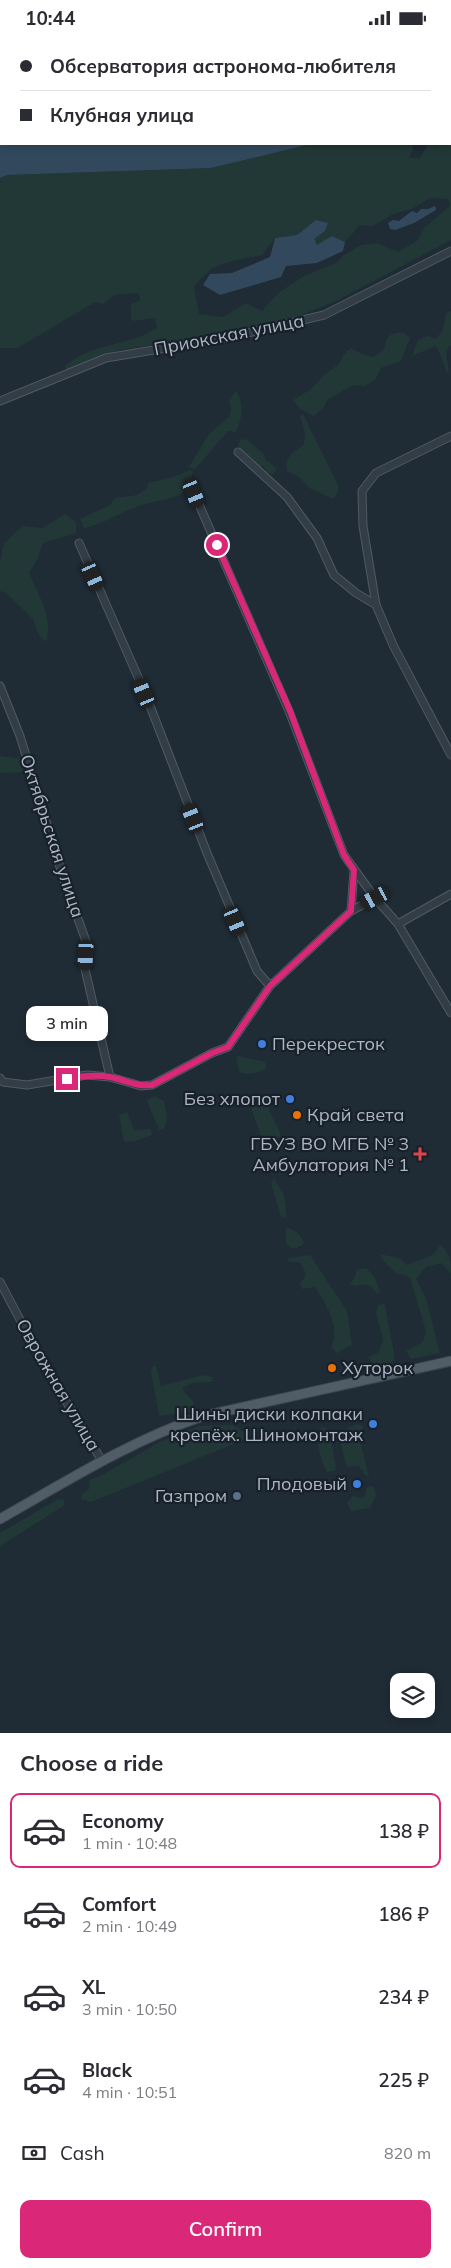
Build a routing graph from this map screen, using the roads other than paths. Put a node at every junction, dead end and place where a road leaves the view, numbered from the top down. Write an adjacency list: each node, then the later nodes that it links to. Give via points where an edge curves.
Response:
1 (451, 251): 2 (street, Приокская улица, via 324,315 239,336 106,358)
2 (0, 401)
3 (451, 435): 7 (street, via 376,473 362,491 363,526)
4 (238, 452): 7 (street, via 287,497 317,538 334,575)
5 (194, 493): 10 (street, via 290,711 344,855)
6 (79, 543): 15 (street, via 144,693 256,971)
7 (376, 605): 9 (street, via 394,647)
8 (0, 686): 17 (street, Октябрьская улица, via 20,737 86,941 85,969)
9 (451, 755)
10 (354, 870): 12 (street); 13 (street)
11 (451, 894): 14 (street)
12 (375, 898): 13 (street); 14 (street)
13 (351, 911): 15 (street)
14 (398, 924): 16 (street)
15 (270, 986): 17 (street, via 228,1047 152,1085 141,1086)
16 (451, 1013)
17 (110, 1077): 18 (street, via 86,1075 27,1085)
18 (1, 1080)
19 (0, 1282): 21 (street, Овражная улица, via 43,1363)
20 (451, 1361): 21 (main road, via 203,1416 164,1429)
21 (102, 1461): 22 (main road)
22 (0, 1519)

